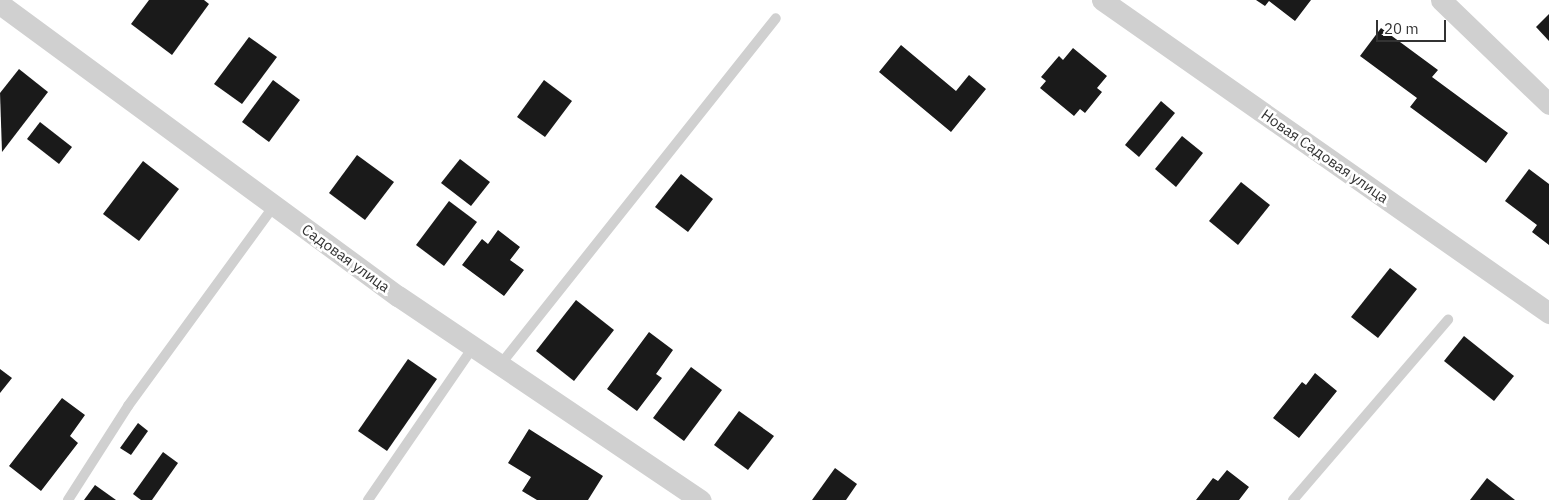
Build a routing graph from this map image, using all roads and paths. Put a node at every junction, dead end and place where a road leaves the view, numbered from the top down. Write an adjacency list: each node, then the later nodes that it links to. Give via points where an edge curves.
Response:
1 (1102, 0): 7 (street, Новая Садовая улица)
2 (1440, 0): 5 (street)
3 (0, 4): 6 (street, Садовая улица)
4 (776, 18): 10 (lane)
5 (1549, 104)
6 (274, 206): 9 (street, Садовая улица); 11 (lane, via 128,406)
7 (1549, 313)
8 (1448, 320): 14 (lane)
9 (473, 347): 10 (street, Садовая улица); 12 (lane)
10 (500, 365): 13 (street, Садовая улица)
11 (68, 500)
12 (368, 500)
13 (701, 500)
14 (1293, 500)

